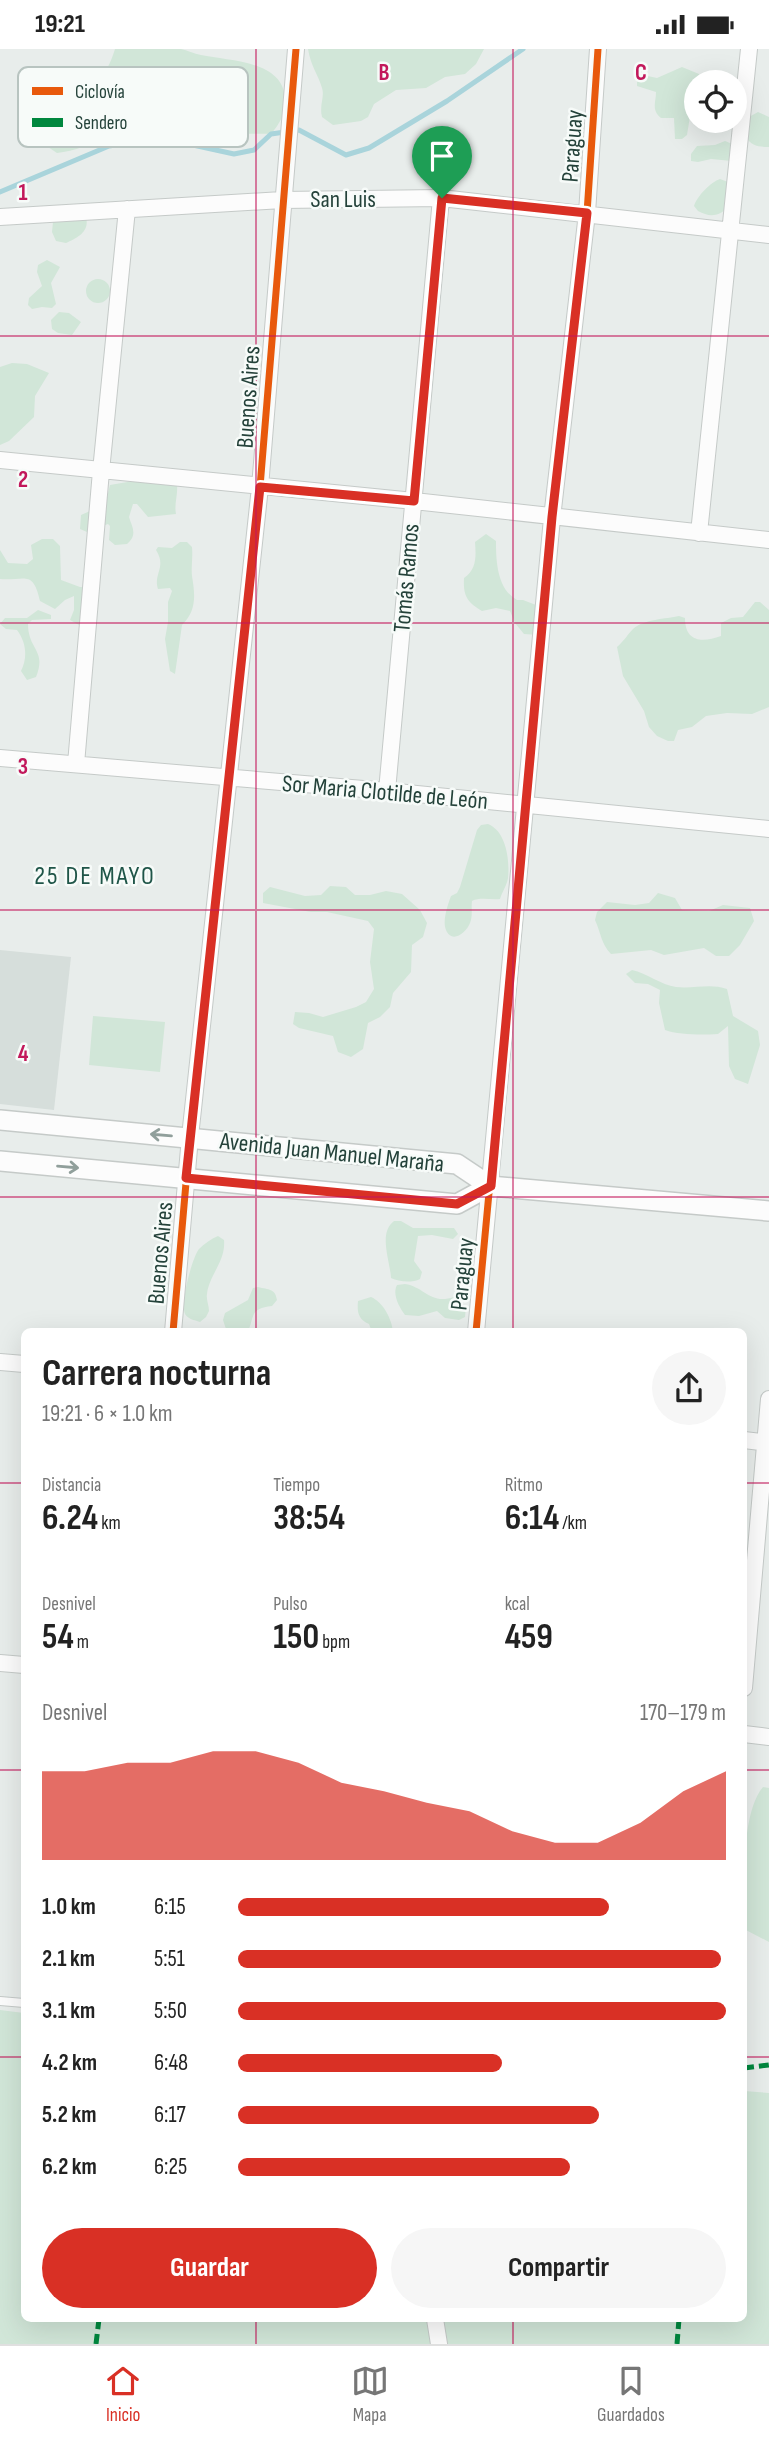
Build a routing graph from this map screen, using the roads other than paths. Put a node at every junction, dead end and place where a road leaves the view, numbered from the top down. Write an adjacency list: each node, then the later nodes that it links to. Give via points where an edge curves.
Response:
1 (296, 49): 5 (street, Buenos Aires)
2 (598, 49): 7 (street, Paraguay)
3 (749, 49): 9 (street)
4 (442, 198): 5 (street, San Luis); 7 (street, San Luis); 14 (street, Tomás Ramos)
5 (282, 199): 6 (street, San Luis); 13 (street, Buenos Aires)
6 (127, 209): 8 (street, San Luis); 12 (street)
7 (587, 213): 9 (street, San Luis); 15 (street, Paraguay)
8 (0, 217)
9 (732, 231): 10 (street, San Luis); 16 (street)
10 (769, 235)
11 (0, 460): 12 (street)
12 (101, 471): 13 (street); 19 (street)
13 (260, 487): 14 (street); 20 (street, Buenos Aires)
14 (414, 501): 15 (street); 21 (street, Tomás Ramos)
15 (552, 517): 16 (street); 22 (street, Paraguay)
16 (699, 533): 17 (street)
17 (769, 540)
18 (0, 758): 19 (street, Sor Maria Clotilde de León)
19 (76, 764): 20 (street, Sor Maria Clotilde de León)
20 (230, 778): 21 (street, Sor Maria Clotilde de León); 25 (street, Buenos Aires)
21 (387, 791): 22 (street, Sor Maria Clotilde de León)
22 (525, 806): 23 (street, Sor Maria Clotilde de León); 28 (street, Paraguay)
23 (769, 828)
24 (0, 1120): 25 (street, Avenida Juan Manuel Maraña, one-way to 24)
25 (190, 1137): 27 (street, Buenos Aires); 28 (street, Avenida Juan Manuel Maraña, via 457,1164)
26 (0, 1161): 27 (street, Avenida Juan Manuel Maraña, one-way to 27)
27 (186, 1178): 28 (street, Avenida Juan Manuel Maraña, via 457,1204); 30 (street, Buenos Aires)
28 (491, 1186): 29 (street, Avenida Juan Manuel Maraña); 31 (street, Paraguay)
29 (769, 1211)
30 (173, 1328)
31 (476, 1328)
32 (0, 1362): 33 (street)
33 (21, 1364)
34 (769, 1399): 36 (street)
35 (747, 1440): 36 (street)
36 (767, 1443): 37 (street)
37 (747, 1656)
38 (0, 1663): 39 (street)
39 (21, 1665)
40 (747, 1734): 41 (street)
41 (769, 1737)
42 (0, 2001): 43 (lane)
43 (21, 2003)
44 (435, 2322): 45 (street)
45 (439, 2344)

